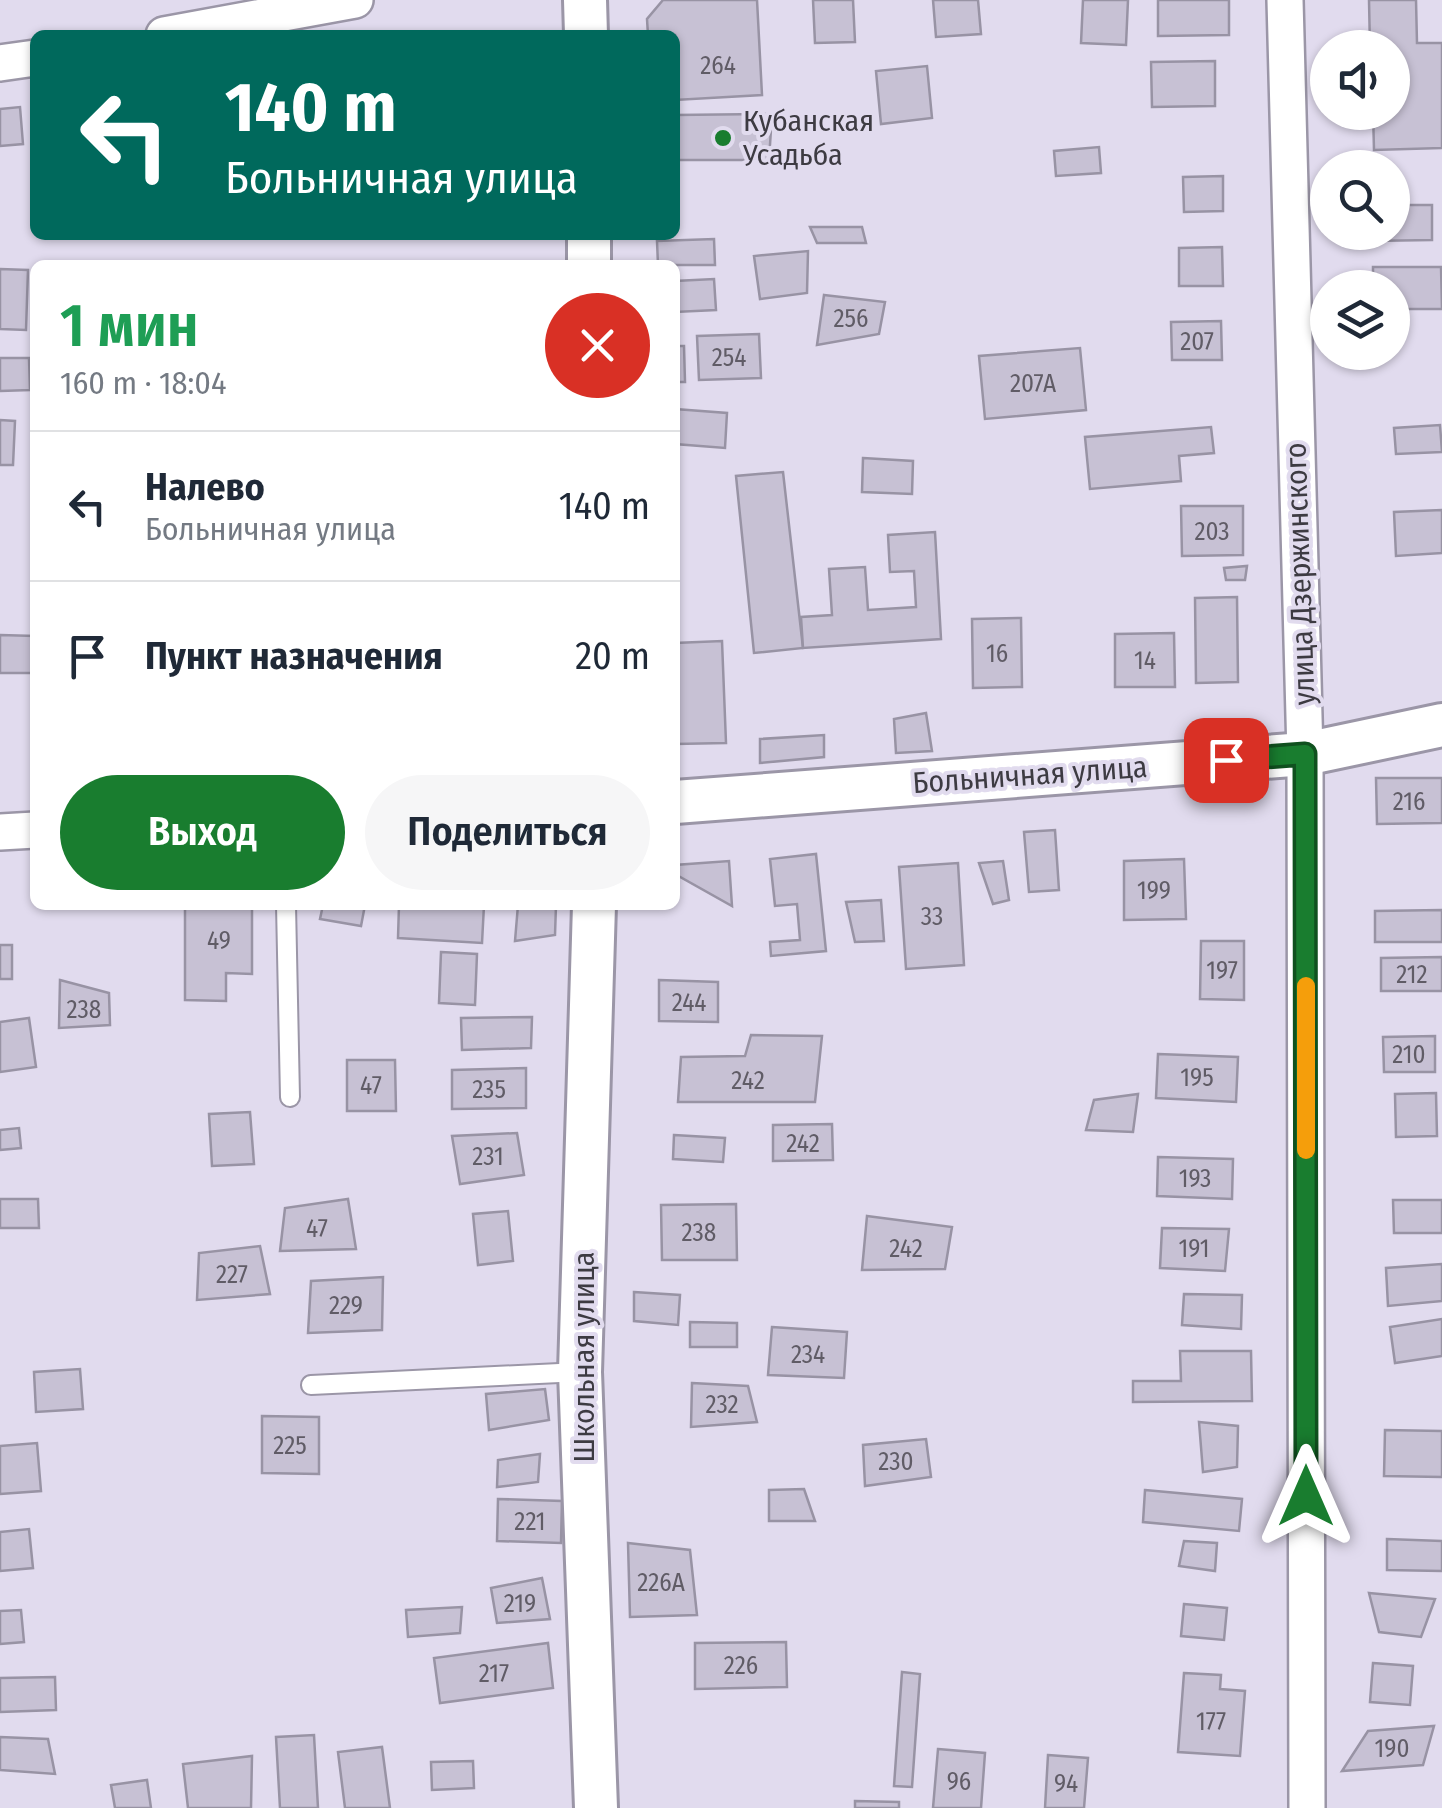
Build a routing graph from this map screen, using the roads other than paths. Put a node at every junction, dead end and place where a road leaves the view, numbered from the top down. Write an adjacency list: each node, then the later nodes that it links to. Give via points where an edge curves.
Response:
1 (355, 0): 4 (street)
2 (586, 0): 5 (street)
3 (1285, 0): 9 (street, улица Дзержинского)
4 (191, 30)
5 (586, 30)
6 (30, 59): 7 (street)
7 (0, 63)
8 (1442, 726): 9 (street, Больничная улица)
9 (1305, 754): 10 (street, Больничная улица); 19 (street, улица Дзержинского)
10 (680, 802)
11 (30, 830): 12 (street)
12 (0, 832)
13 (286, 910): 15 (lane)
14 (594, 910): 16 (street, Школьная улица)
15 (290, 1097)
16 (580, 1372): 17 (lane); 18 (street, Школьная улица)
17 (311, 1385)
18 (596, 1808)
19 (1307, 1808)

